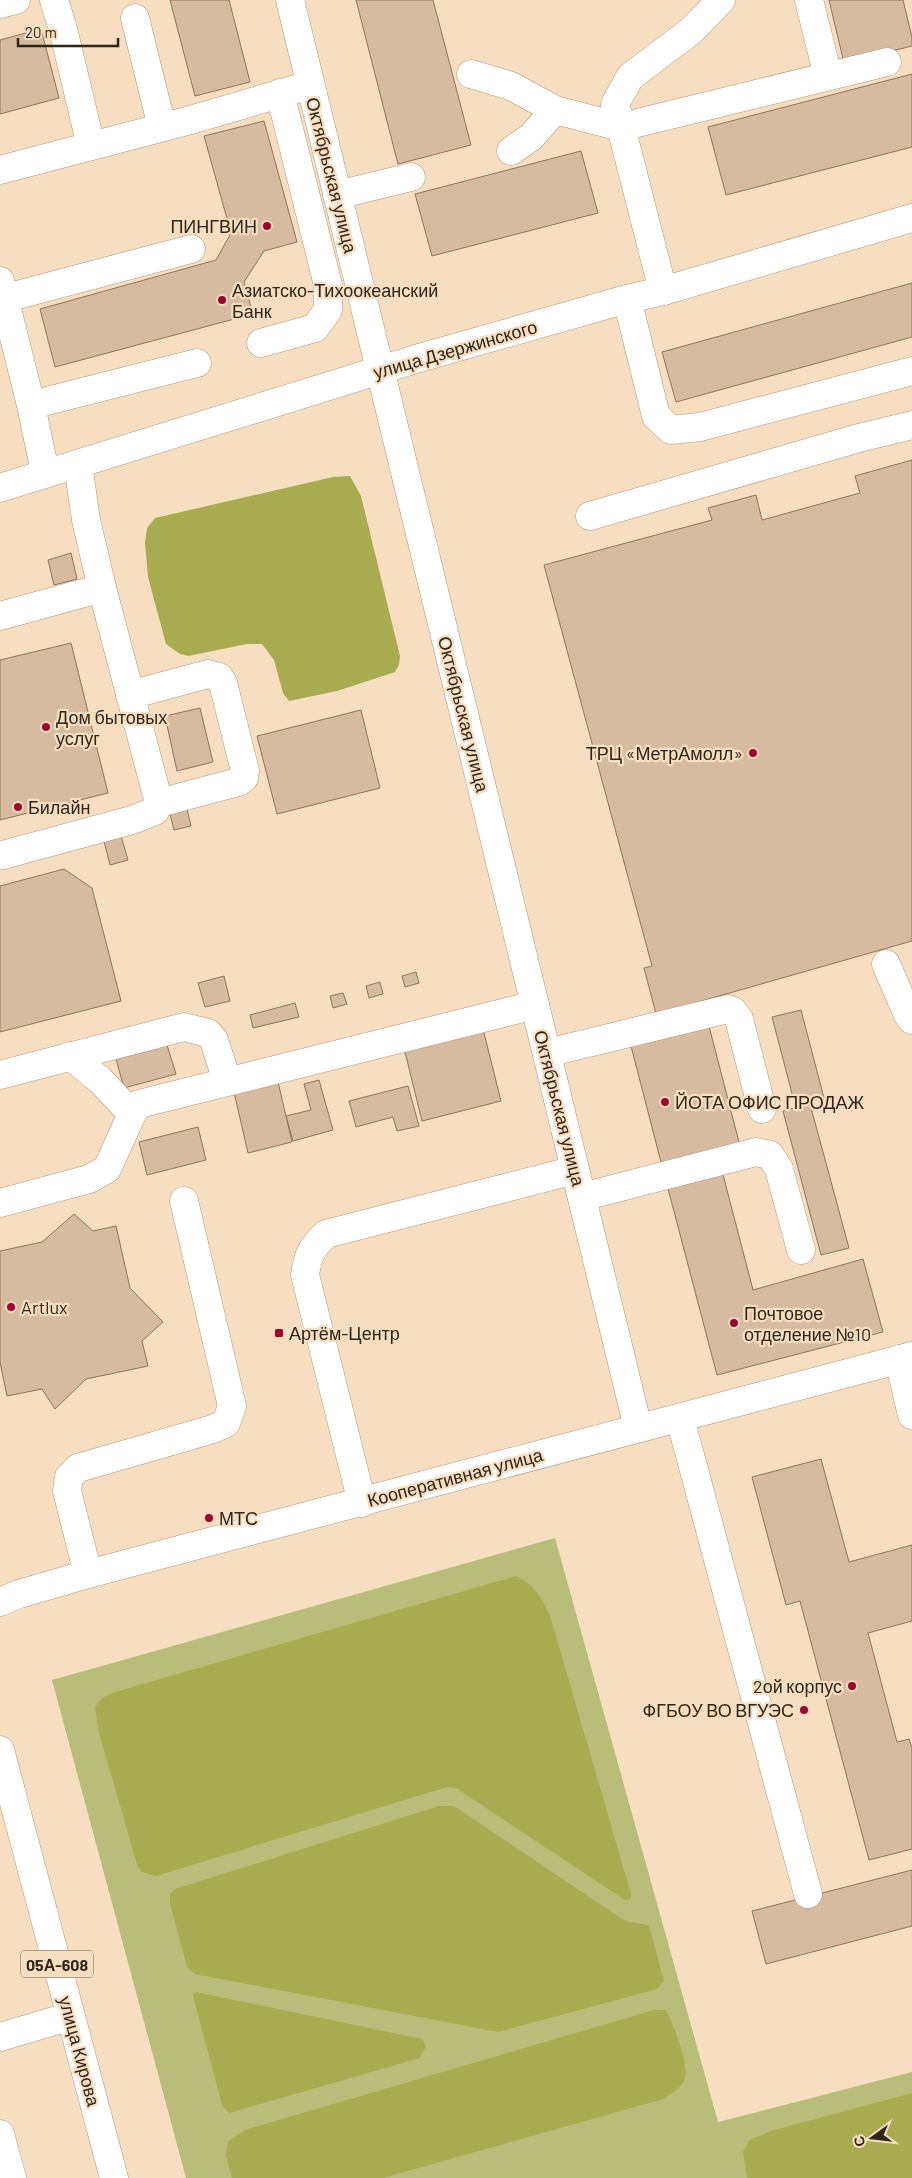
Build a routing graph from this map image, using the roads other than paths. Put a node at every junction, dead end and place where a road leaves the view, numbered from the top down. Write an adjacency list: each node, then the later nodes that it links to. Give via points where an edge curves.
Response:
1 (16, 0): 6 (main road)
2 (54, 0): 16 (main road)
3 (290, 0): 11 (main road, Октябрьская улица)
4 (721, 0): 14 (main road, via 691,31 630,77 615,104)
5 (809, 0): 10 (main road)
6 (0, 4)
7 (135, 18): 15 (main road)
8 (887, 62): 10 (main road)
9 (471, 74): 13 (main road, via 511,86)
10 (828, 76): 14 (main road)
11 (310, 85): 12 (main road); 20 (main road, Октябрьская улица)
12 (280, 93): 15 (main road); 26 (main road, via 328,285 328,310 315,328)
13 (555, 110): 14 (main road); 17 (main road, via 531,137)
14 (621, 127): 24 (main road)
15 (162, 128): 16 (main road)
16 (91, 146): 18 (main road)
17 (511, 151)
18 (0, 170)
19 (412, 177): 20 (main road)
20 (338, 195): 28 (main road, Октябрьская улица)
21 (912, 218): 24 (main road, улица Дзержинского)
22 (191, 249): 23 (main road)
23 (3, 289): 30 (main road)
24 (663, 291): 25 (main road, улица Дзержинского)
25 (627, 299): 28 (main road, улица Дзержинского); 29 (main road, via 656,416 671,430 700,427)
26 (261, 343)
27 (197, 362): 30 (main road)
28 (381, 370): 32 (main road, улица Дзержинского); 42 (main road, Октябрьская улица)
29 (912, 371)
30 (31, 405): 33 (main road)
31 (912, 425): 35 (main road)
32 (78, 464): 33 (main road, улица Дзержинского); 36 (main road, via 86,520)
33 (46, 472): 34 (main road, улица Дзержинского)
34 (0, 488)
35 (590, 516)
36 (102, 588): 37 (main road); 38 (main road)
37 (0, 616)
38 (130, 695): 39 (main road); 39 (main road, via 208,674 219,677 223,683 244,778)
39 (159, 803): 40 (main road, via 155,810 132,820)
40 (3, 855)
41 (886, 964): 43 (main road)
42 (535, 1005): 44 (main road, Октябрьская улица); 47 (main road)
43 (912, 1020)
44 (547, 1053): 48 (main road, via 728,1009 734,1011 739,1019); 50 (main road, Октябрьская улица)
45 (70, 1056): 46 (main road); 47 (main road, via 184,1027 208,1033 214,1040); 49 (main road, via 100,1080)
46 (0, 1075)
47 (227, 1081): 49 (main road, via 139,1104)
48 (762, 1109)
49 (132, 1114): 53 (main road, via 107,1169 89,1179)
50 (575, 1170): 51 (main road, Октябрьская улица); 59 (main road, via 326,1234 313,1246 305,1275)
51 (582, 1197): 54 (main road, via 756,1152 770,1155 778,1169); 58 (main road, Октябрьская улица)
52 (184, 1201): 60 (main road, via 232,1406 226,1423 213,1429 97,1461 78,1468 69,1477 67,1491)
53 (0, 1203)
54 (801, 1250)
55 (905, 1358): 56 (main road); 57 (main road, Кооперативная улица)
56 (912, 1415)
57 (680, 1418): 58 (main road, Кооперативная улица); 63 (main road)
58 (638, 1428): 59 (main road, Кооперативная улица)
59 (362, 1502): 60 (main road, Кооперативная улица)
60 (88, 1574): 61 (main road, Кооперативная улица)
61 (0, 1602)
62 (0, 1750): 64 (main road, улица Кирова / 05А-608)
63 (808, 1894)
64 (71, 2016): 65 (main road); 68 (main road, улица Кирова / 05А-608)
65 (0, 2037)
66 (0, 2134): 67 (main road)
67 (12, 2178)
68 (114, 2178)

